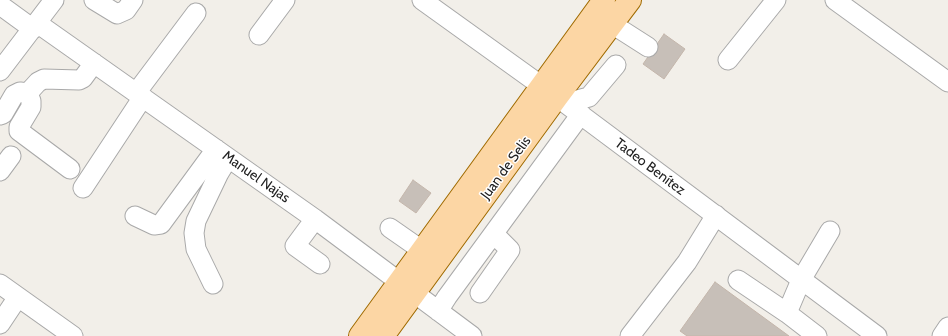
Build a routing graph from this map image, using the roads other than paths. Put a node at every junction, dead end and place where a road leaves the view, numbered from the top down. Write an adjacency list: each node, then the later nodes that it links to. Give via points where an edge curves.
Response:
1 (54, 0): 13 (street)
2 (94, 0): 3 (street, via 117,14 126,10)
3 (133, 0)
4 (285, 0): 14 (street)
5 (422, 0): 23 (street, Tadeo Benítez)
6 (604, 0): 23 (main road, Juan de Selis)
7 (630, 0): 12 (main road, Juan de Selis)
8 (776, 0): 16 (street)
9 (835, 0): 20 (street)
10 (3, 13): 13 (street, Manuel Najas)
11 (196, 13): 22 (street)
12 (612, 24): 15 (street); 23 (main road, Juan de Selis)
13 (35, 26): 17 (street, Manuel Najas); 19 (street)
14 (260, 35)
15 (648, 47)
16 (728, 60)
17 (94, 63): 21 (street, via 80,80 44,80 38,82); 22 (street, Manuel Najas)
18 (616, 65): 23 (street, via 589,97)
19 (0, 71)
20 (948, 82)
21 (28, 93): 24 (street, via 20,92 14,95); 26 (street, via 31,107 19,131)
22 (139, 95): 25 (street, Manuel Najas); 27 (street)
23 (561, 100): 29 (street, Tadeo Benítez); 33 (street); 34 (main road, Juan de Selis); 40 (main road, Juan de Selis)
24 (0, 115)
25 (222, 153): 28 (street, via 161,224 154,225); 30 (street, Manuel Najas); 39 (street, via 219,173 196,221 194,233 196,249)
26 (70, 168)
27 (83, 188)
28 (136, 216)
29 (716, 216): 37 (street, Tadeo Benítez); 52 (street, via 687,262)
30 (315, 219): 35 (street, via 295,246); 40 (street, Manuel Najas)
31 (390, 228): 34 (street)
32 (830, 231): 37 (street)
33 (494, 234): 41 (street, via 510,250); 43 (street)
34 (423, 250): 40 (main road, Juan de Selis)
35 (320, 264)
36 (738, 280): 44 (street)
37 (801, 280): 44 (street); 54 (street, Tadeo Benítez)
38 (0, 284): 42 (street)
39 (213, 284)
40 (408, 288): 43 (street, Manuel Najas); 49 (main road, Juan de Selis); 50 (main road, Juan de Selis)
41 (480, 292)
42 (18, 297): 45 (street); 48 (street)
43 (438, 311): 51 (street, Manuel Najas)
44 (787, 313): 53 (street)
45 (0, 325): 47 (street)
46 (948, 327): 55 (street)
47 (7, 336)
48 (73, 336)
49 (360, 336)
50 (383, 336)
51 (472, 336)
52 (630, 336)
53 (817, 336)
54 (877, 336)
55 (942, 336)

